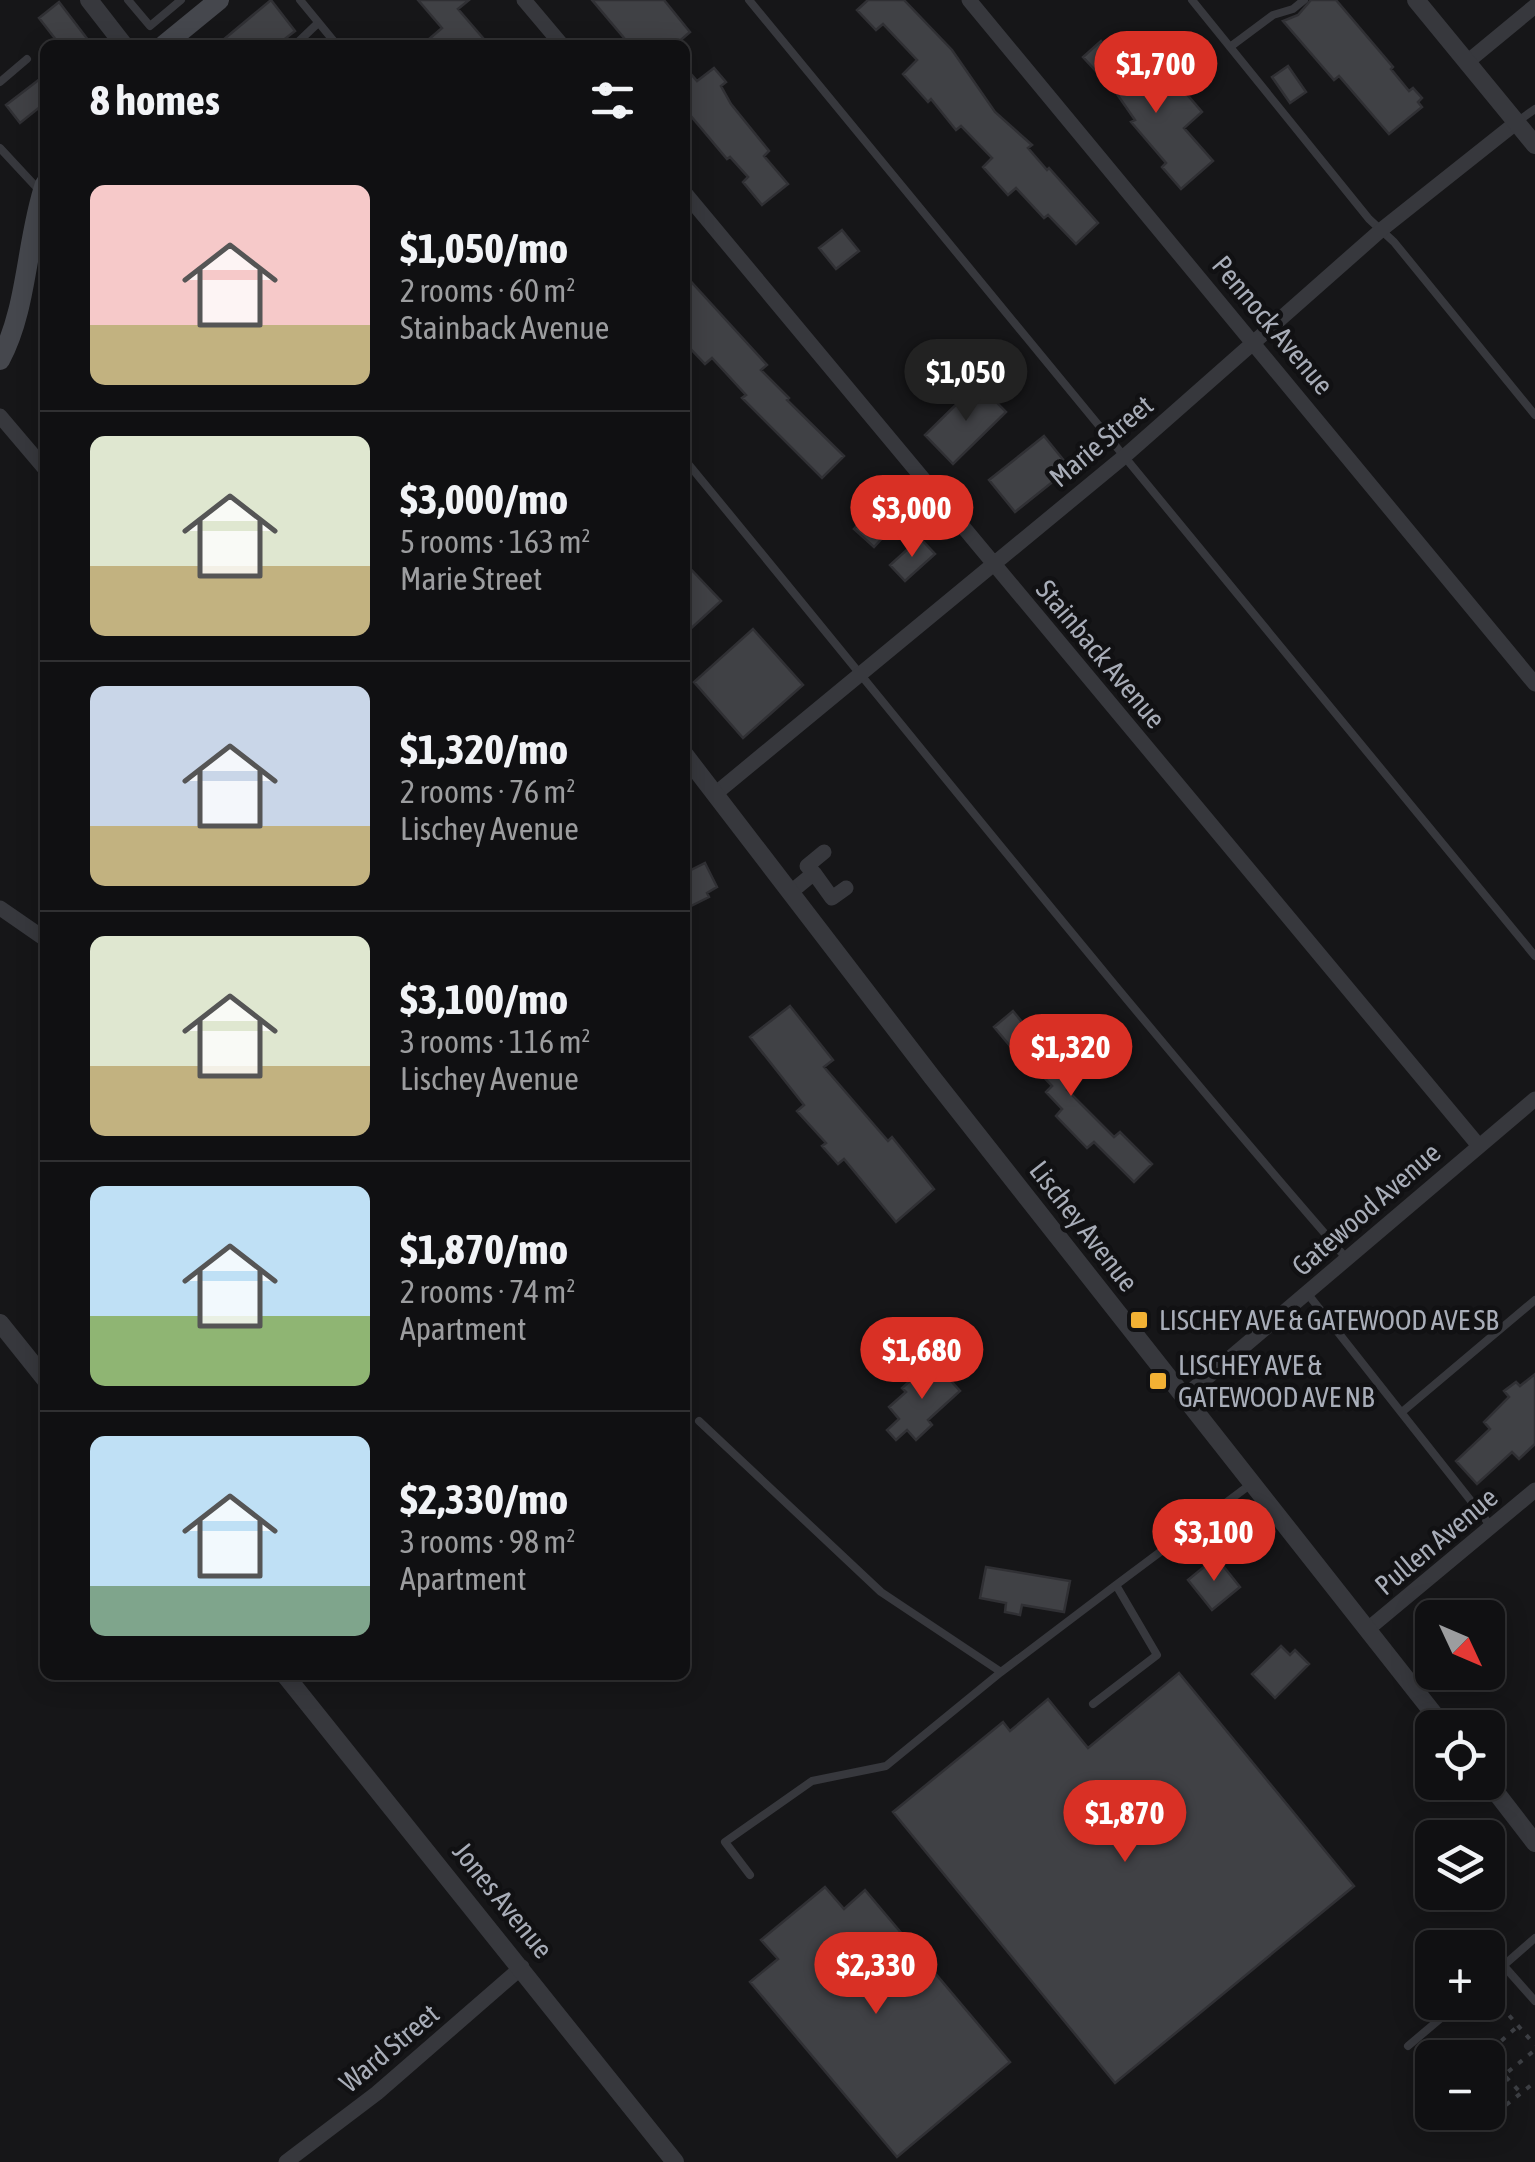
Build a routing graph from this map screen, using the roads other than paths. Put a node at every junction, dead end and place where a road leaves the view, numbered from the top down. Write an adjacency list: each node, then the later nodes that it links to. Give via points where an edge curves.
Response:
1 (128, 0): 2 (lane, via 150,26)
2 (182, 0)
3 (219, 0): 15 (main road)
4 (300, 0): 13 (lane)
5 (524, 0): 18 (street)
6 (749, 0): 35 (lane)
7 (969, 0): 31 (street, Pennock Avenue)
8 (1192, 0): 19 (lane)
9 (1304, 0): 19 (lane)
10 (1416, 0): 21 (street)
11 (96, 3): 14 (street)
12 (1535, 6): 21 (street)
13 (318, 23): 16 (lane); 17 (lane)
14 (121, 40)
15 (170, 40)
16 (300, 40)
17 (332, 40)
18 (558, 40)
19 (1230, 47): 30 (lane)
20 (28, 60): 22 (lane)
21 (1466, 62): 24 (street)
22 (0, 82)
23 (1535, 109): 24 (lane)
24 (1517, 122): 25 (street); 30 (street, Marie Street)
25 (1535, 145)
26 (0, 148): 27 (lane)
27 (40, 194)
28 (690, 200): 38 (street, Stainback Avenue)
29 (40, 210): 32 (main road)
30 (1381, 230): 31 (street, Marie Street); 33 (lane)
31 (1253, 340): 35 (street, Marie Street); 40 (street, Pennock Avenue)
32 (0, 360)
33 (1535, 415)
34 (0, 416): 36 (street)
35 (1126, 455): 38 (street, Marie Street); 50 (lane)
36 (40, 464)
37 (690, 466): 39 (lane)
38 (992, 563): 39 (street, Marie Street); 52 (street, Stainback Avenue)
39 (860, 672): 42 (street, Marie Street); 53 (lane, via 1124,999)
40 (1535, 684)
41 (690, 762): 42 (street, Lischey Avenue)
42 (715, 794): 47 (street, Lischey Avenue)
43 (824, 852): 45 (street, via 807,866)
44 (835, 870): 45 (street)
45 (817, 878): 46 (street, via 832,898); 47 (street)
46 (846, 888)
47 (791, 892): 58 (street, Lischey Avenue)
48 (0, 908): 49 (street)
49 (40, 936)
50 (1535, 956)
51 (1535, 1099): 52 (street, Gatewood Avenue)
52 (1479, 1146): 53 (street, Gatewood Avenue)
53 (1347, 1259): 54 (street, Gatewood Avenue)
54 (1307, 1293): 58 (street, Gatewood Avenue); 59 (lane)
55 (1535, 1300): 59 (lane)
56 (0, 1323): 57 (street)
57 (40, 1373)
58 (1184, 1397): 61 (street, Lischey Avenue)
59 (1402, 1412): 63 (lane)
60 (699, 1420): 66 (lane, via 881,1592)
61 (1251, 1484): 64 (lane); 65 (street, Lischey Avenue)
62 (1535, 1490): 63 (street, Pullen Avenue)
63 (1492, 1526): 65 (street, Pullen Avenue)
64 (1116, 1585): 66 (lane); 68 (lane, via 1158,1655)
65 (1368, 1630): 69 (street, Lischey Avenue)
66 (1001, 1672): 72 (lane, via 886,1766 812,1781 725,1842)
67 (289, 1680): 76 (street, Jones Avenue)
68 (1093, 1704)
69 (1431, 1710)
70 (1502, 1800): 71 (street)
71 (1535, 1843)
72 (750, 1875)
73 (1535, 1938): 74 (lane)
74 (1505, 1964)
75 (1505, 1966): 77 (lane)
76 (522, 1967): 80 (street, Ward Street); 81 (street, Jones Avenue)
77 (1535, 2002)
78 (1439, 2020): 79 (lane)
79 (1408, 2046)
80 (286, 2162)
81 (674, 2162)

